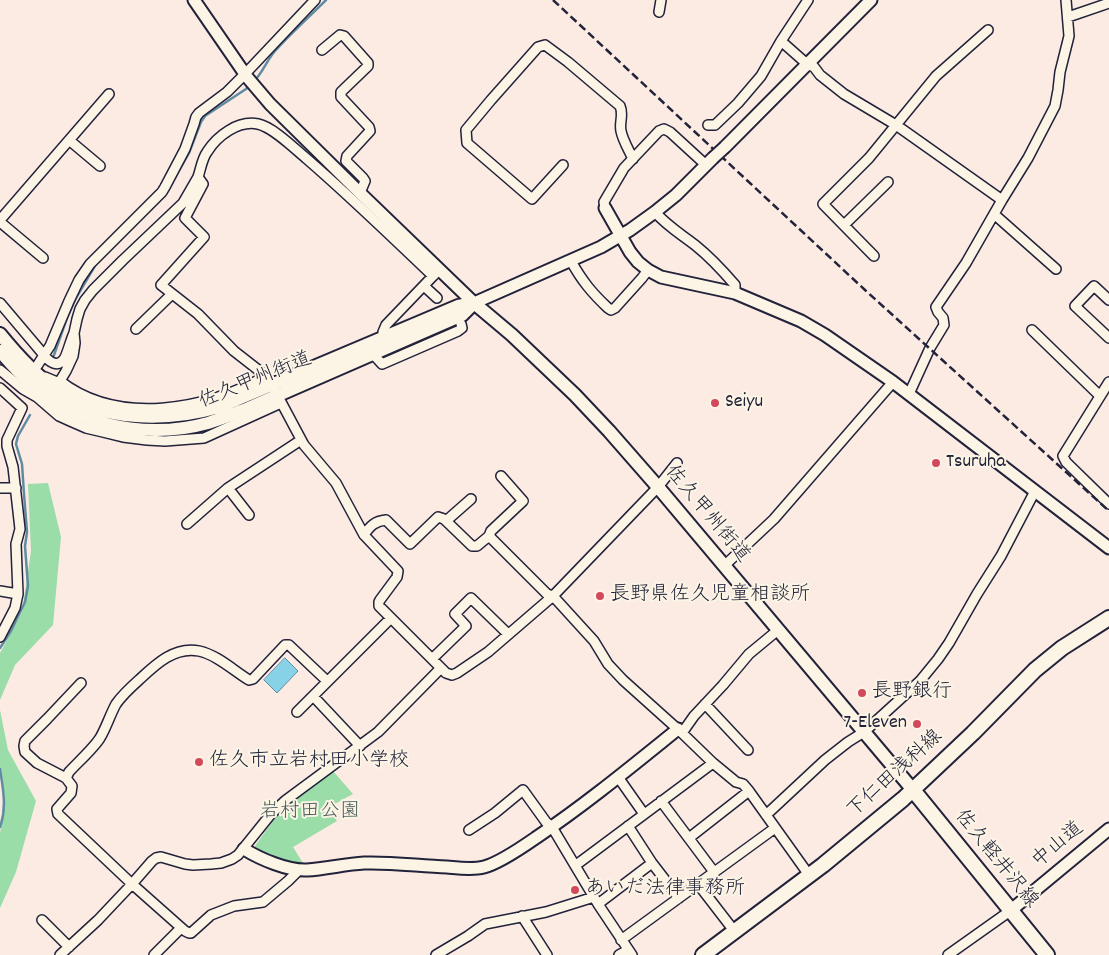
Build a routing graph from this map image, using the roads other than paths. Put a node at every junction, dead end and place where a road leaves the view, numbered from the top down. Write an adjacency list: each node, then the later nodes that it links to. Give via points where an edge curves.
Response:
1 (194, 0): 14 (street)
2 (315, 0): 14 (street)
3 (661, 0): 8 (street)
4 (808, 0): 11 (street)
5 (871, 0): 13 (street)
6 (1066, 0): 9 (street)
7 (1109, 3): 9 (street)
8 (659, 12)
9 (1068, 17): 26 (street, via 1069,36 1054,106)
10 (988, 30): 17 (street, via 936,76)
11 (781, 41): 13 (street); 16 (street, via 761,76 738,103 715,125)
12 (322, 50): 24 (street, via 340,35 344,36 368,62 368,66 341,92 341,97 370,127 346,160 365,181)
13 (807, 64): 17 (street, via 844,94); 20 (street, bridge)
14 (249, 79): 24 (street); 55 (street, via 199,112 185,149 162,192 90,264 68,301)
15 (109, 94): 18 (street)
16 (708, 125)
17 (896, 125): 26 (street); 31 (street, via 869,158 823,204)
18 (69, 140): 22 (street); 30 (street)
19 (633, 158): 20 (street, via 664,129); 21 (street, via 620,128 620,106 545,45 538,47 466,130 467,143 532,199); 27 (street, via 604,202)
20 (710, 162): 28 (street)
21 (563, 165)
22 (100, 166)
23 (198, 177): 38 (street, via 207,152 220,136 246,123 268,128); 41 (street, via 203,184 185,218 204,237 161,285); 49 (street, via 183,203 93,290 80,309)
24 (360, 193): 38 (street)
25 (888, 196): 31 (street, via 884,185)
26 (1002, 200): 29 (street)
27 (606, 208): 32 (street)
28 (656, 212): 32 (street); 40 (street, via 719,268 735,285)
29 (994, 214): 36 (street); 64 (street, via 936,307 944,324)
30 (0, 221): 34 (street)
31 (844, 225): 33 (street)
32 (621, 236): 35 (street); 37 (street, via 633,256)
33 (874, 256)
34 (44, 258)
35 (571, 261): 37 (street, via 590,290 611,310); 45 (street)
36 (1056, 269)
37 (648, 270): 40 (street, via 661,277)
38 (436, 273): 39 (street); 45 (street)
39 (424, 286): 42 (street); 51 (street, via 386,326)
40 (735, 293): 59 (street, via 809,326)
41 (172, 294): 47 (street); 62 (street, via 198,314)
42 (437, 298)
43 (1109, 300): 52 (street, via 1094,286 1075,306)
44 (0, 303): 55 (street)
45 (474, 303): 51 (main road, 佐久甲州街道, via 458,306); 54 (main road, 佐久甲州街道, via 462,315); 71 (main road, 佐久甲州街道, via 592,412)
46 (462, 324): 54 (street, via 458,331 382,364)
47 (136, 329)
48 (1032, 330): 66 (street)
49 (74, 333): 55 (street, via 64,360 53,364); 58 (street, via 73,356)
50 (0, 334): 57 (main road, 佐久甲州街道, via 24,362)
51 (385, 338): 62 (main road, 佐久甲州街道)
52 (1109, 338)
53 (0, 351): 65 (main road, 佐久甲州街道)
54 (373, 354): 62 (main road, 佐久甲州街道)
55 (44, 355): 57 (street)
56 (0, 370): 65 (street, via 23,389)
57 (38, 371): 58 (street); 62 (main road, 佐久甲州街道, via 63,394 82,404 149,417 202,412)
58 (60, 381): 62 (street, via 104,402 146,409 216,398 249,385)
59 (893, 382): 64 (street); 84 (street, via 774,519)
60 (1109, 382): 66 (street)
61 (0, 388): 67 (street)
62 (274, 390): 65 (main road, 佐久甲州街道, via 236,413 208,423 155,430 126,428 95,420); 68 (street)
63 (27, 394): 67 (street)
64 (909, 394): 75 (street)
65 (39, 395)
66 (1100, 396): 77 (street, via 1063,456)
67 (22, 408): 73 (street, via 7,440)
68 (301, 440): 74 (street); 81 (street, via 336,483)
69 (677, 463): 71 (street)
70 (501, 476): 82 (street, via 523,501)
71 (658, 487): 84 (main road, 佐久甲州街道); 87 (street)
72 (0, 488): 73 (street)
73 (16, 488): 86 (street, via 20,529 16,544)
74 (228, 488): 78 (street); 80 (street)
75 (1035, 491): 83 (street); 101 (street, via 1001,556 938,659 915,687)
76 (470, 499): 79 (street)
77 (1109, 504)
78 (249, 514)
79 (446, 520): 81 (street, via 438,517 410,544 386,520 370,526); 82 (street, via 472,546 477,546)
80 (187, 524)
81 (364, 535): 88 (street, via 398,571 378,602)
82 (489, 536): 87 (street, via 547,594)
83 (1109, 548)
84 (724, 566): 90 (main road, 佐久甲州街道)
85 (0, 591): 86 (street)
86 (18, 594): 92 (street, via 15,608)
87 (553, 596): 91 (street); 100 (street, via 594,641 623,680)
88 (391, 618): 93 (street); 95 (street)
89 (1109, 618): 107 (main road, 下仁田浅科線, via 1035,670)
90 (778, 630): 98 (street, via 749,654); 101 (main road, 佐久甲州街道)
91 (508, 634): 93 (street, via 471,598 455,614 466,626); 94 (street, via 457,673 452,675)
92 (0, 636)
93 (432, 659): 94 (street)
94 (441, 668): 102 (street)
95 (327, 681): 97 (street); 106 (street, via 289,645 285,645 249,680 210,654 192,650 172,655 159,661 126,691 100,738)
96 (81, 683): 106 (street, via 25,741 24,746 25,752 37,763)
97 (313, 696): 99 (street); 102 (street)
98 (705, 704): 100 (street); 103 (street)
99 (297, 712)
100 (680, 731): 104 (street); 105 (street)
101 (864, 732): 107 (main road, 佐久甲州街道); 111 (street, via 825,760)
102 (360, 746): 118 (street, via 286,800)
103 (748, 750)
104 (713, 763): 108 (street); 109 (street)
105 (618, 777): 110 (street); 113 (street)
106 (66, 778): 124 (street, via 72,786 72,793 57,808 58,814)
107 (913, 790): 123 (main road, 下仁田浅科線); 128 (main road, 佐久軽井沢線)
108 (749, 791): 111 (street); 117 (street)
109 (661, 801): 110 (street); 117 (street)
110 (644, 814): 112 (street)
111 (766, 815): 114 (street)
112 (628, 826): 119 (street); 120 (street)
113 (552, 827): 116 (street, via 523,790); 120 (street); 121 (street, via 523,847 484,867 376,863)
114 (775, 828): 122 (street); 123 (street)
115 (1109, 829): 128 (street, 中山道)
116 (469, 830)
117 (688, 838): 122 (street)
118 (244, 848): 121 (street, via 252,854); 124 (street, via 232,859 221,863 193,865 156,858)
119 (652, 862): 126 (street); 127 (street)
120 (576, 865): 127 (street)
121 (299, 870): 131 (street, via 263,902 234,906 211,915 191,933)
122 (714, 872): 125 (street)
123 (810, 875): 132 (main road, 下仁田浅科線)
124 (132, 884): 131 (street); 134 (street)
125 (698, 884): 126 (street); 132 (street)
126 (679, 898): 133 (street)
127 (596, 901): 129 (street); 133 (street)
128 (1010, 911): 142 (street); 143 (main road, 佐久軽井沢線)
129 (522, 916): 138 (street, via 485,924); 139 (street)
130 (42, 920): 134 (street)
131 (181, 928): 137 (street)
132 (735, 932): 141 (main road, 下仁田浅科線)
133 (621, 940): 135 (street)
134 (69, 947): 136 (street)
135 (630, 952): 140 (street)
136 (60, 955)
137 (154, 955)
138 (436, 955)
139 (547, 955)
140 (619, 955)
141 (703, 955)
142 (948, 955)
143 (1047, 955)

